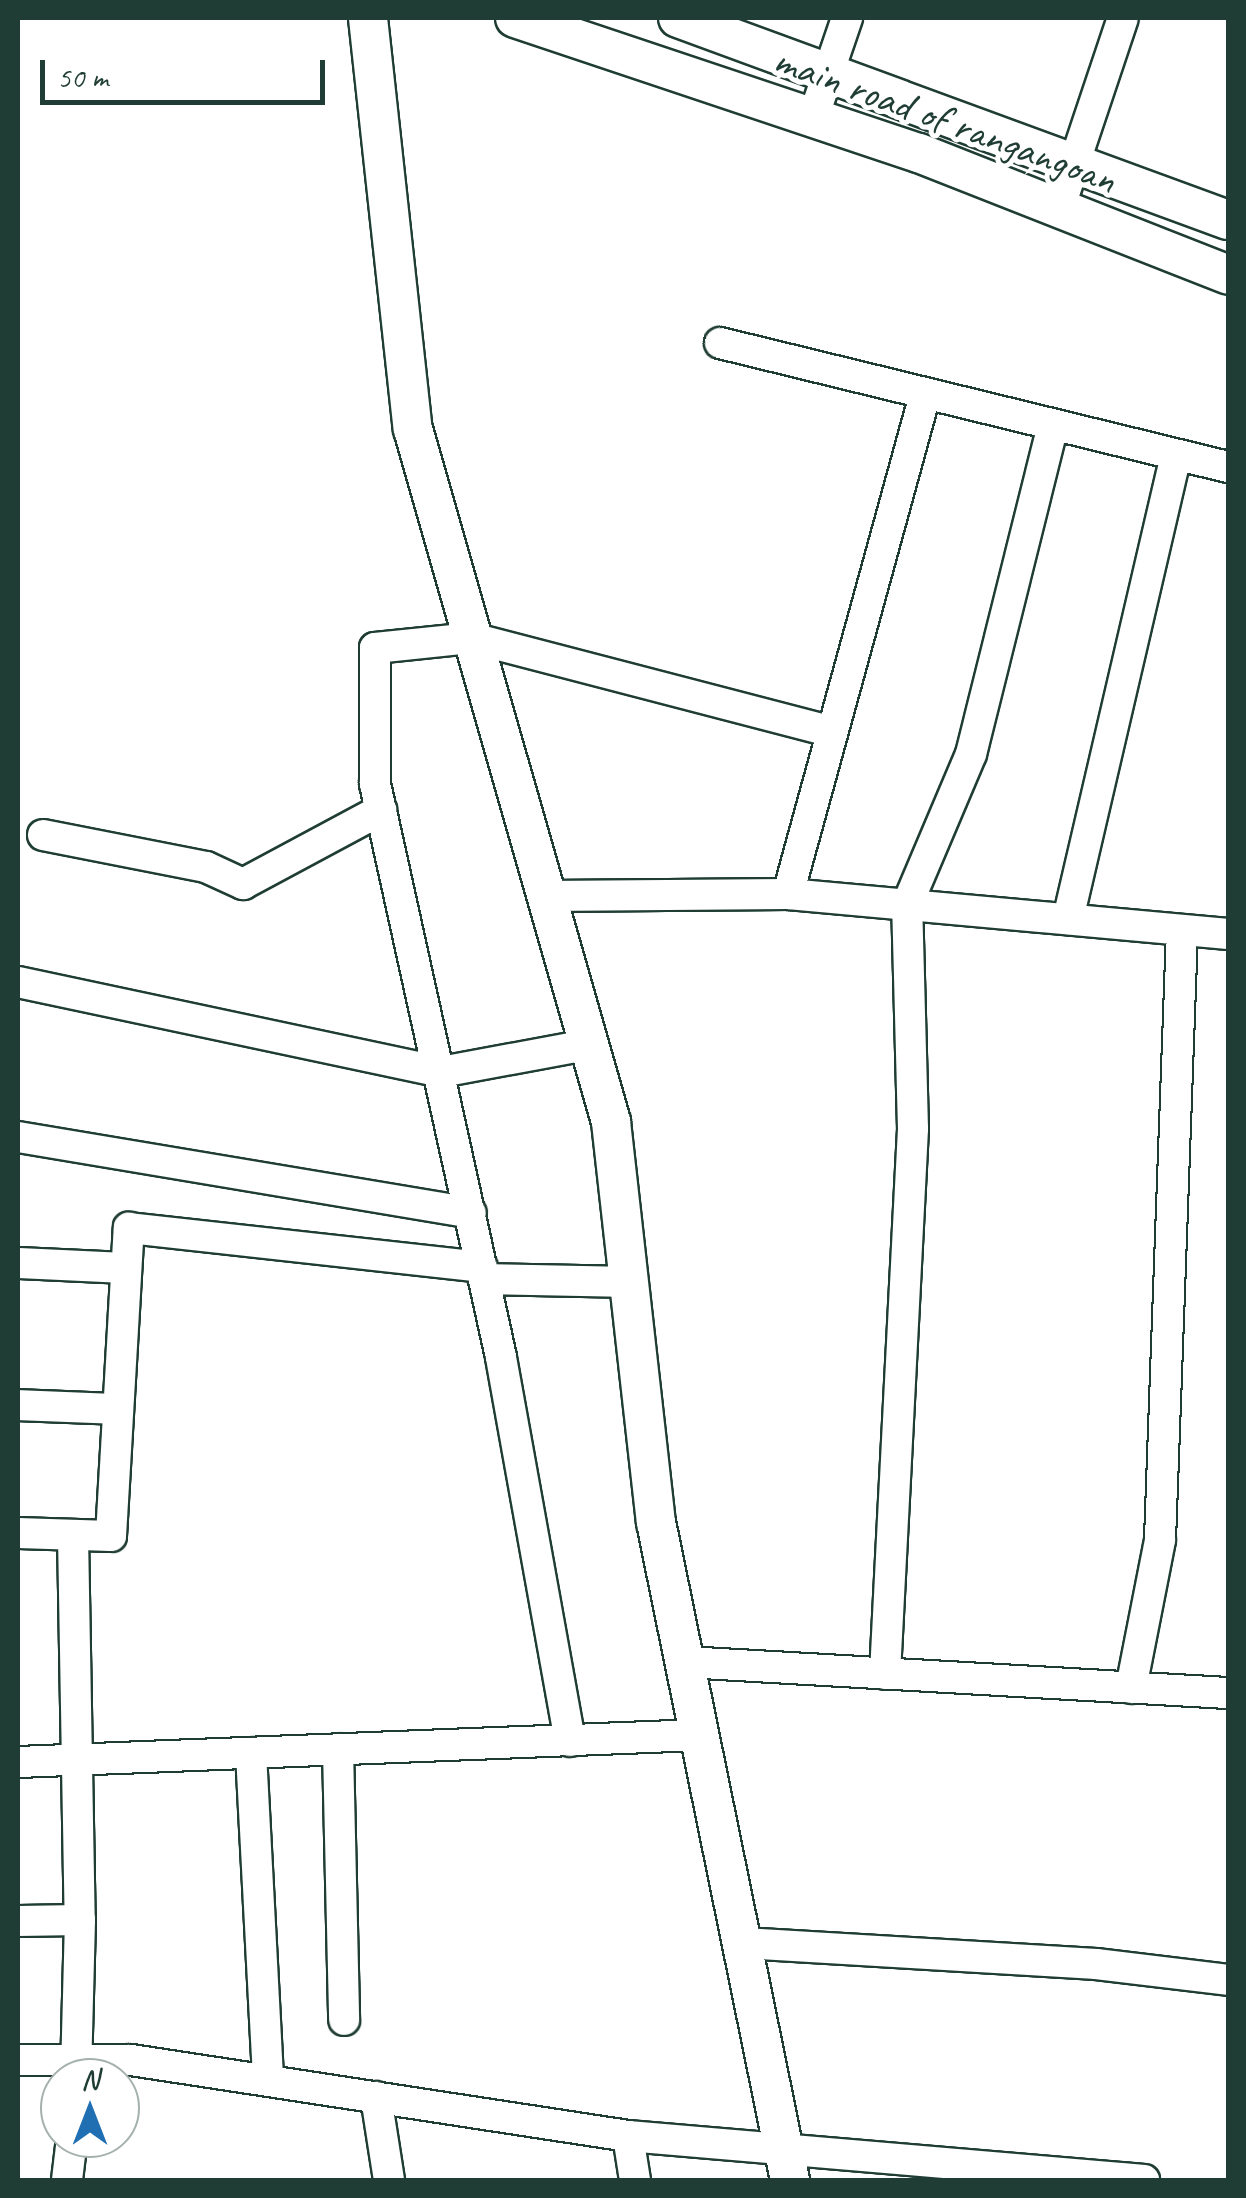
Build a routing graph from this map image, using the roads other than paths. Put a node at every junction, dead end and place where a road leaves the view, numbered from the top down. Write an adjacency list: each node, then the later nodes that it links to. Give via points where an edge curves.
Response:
1 (368, 18): 18 (street, via 413,428)
2 (514, 18): 6 (street, main road of rangangoan)
3 (678, 18): 7 (street, main road of rangangoan)
4 (847, 18): 7 (street)
5 (1123, 18): 9 (street)
6 (600, 31): 8 (street, main road of rangangoan)
7 (830, 69): 8 (street); 9 (street, main road of rangangoan)
8 (812, 118): 10 (street, main road of rangangoan)
9 (1076, 158): 10 (street); 11 (street, main road of rangangoan)
10 (1059, 208): 12 (street, main road of rangangoan)
11 (1228, 220)
12 (1228, 276)
13 (720, 344): 14 (street)
14 (925, 395): 15 (street); 19 (street)
15 (1052, 428): 16 (street); 24 (street, via 971,754)
16 (1176, 455): 17 (street); 25 (street)
17 (1228, 466)
18 (472, 638): 19 (street); 20 (street, via 376,648); 23 (street)
19 (832, 732): 22 (street)
20 (382, 810): 21 (street, via 242,884 206,867); 30 (street)
21 (43, 835)
22 (788, 894): 23 (street); 24 (street)
23 (546, 896): 29 (street)
24 (908, 905): 25 (street); 42 (street, via 914,1129)
25 (1068, 920): 26 (street)
26 (1182, 930): 27 (street); 43 (street, via 1160,1540)
27 (1228, 934)
28 (18, 982): 30 (street)
29 (586, 1045): 30 (street); 36 (street, via 611,1122)
30 (441, 1072): 32 (street)
31 (18, 1137): 32 (street)
32 (471, 1213): 35 (street)
33 (18, 1263): 34 (street)
34 (126, 1268): 35 (street, via 128,1228); 38 (street)
35 (483, 1273): 36 (street); 46 (street)
36 (629, 1282): 41 (street, via 656,1522)
37 (18, 1405): 38 (street)
38 (118, 1409): 40 (street, via 111,1536)
39 (18, 1533): 40 (street)
40 (72, 1534): 49 (street)
41 (685, 1662): 42 (street); 45 (street)
42 (885, 1674): 43 (street)
43 (1131, 1688): 44 (street)
44 (1228, 1694)
45 (700, 1735): 46 (street); 53 (street)
46 (570, 1740): 47 (street)
47 (338, 1750): 48 (street); 55 (street)
48 (252, 1752): 49 (street); 58 (street)
49 (74, 1760): 50 (street); 51 (street)
50 (18, 1762)
51 (80, 1920): 52 (street); 56 (street)
52 (18, 1921)
53 (743, 1943): 54 (street, via 1096,1964); 61 (street)
54 (1228, 1980)
55 (344, 2020)
56 (75, 2058)
57 (140, 2061): 58 (street)
58 (268, 2081): 59 (street)
59 (376, 2097): 60 (street); 63 (street)
60 (628, 2136): 61 (street); 64 (street)
61 (788, 2165): 62 (street)
62 (977, 2173): 65 (street)
63 (389, 2180)
64 (635, 2180)
65 (1144, 2180)

